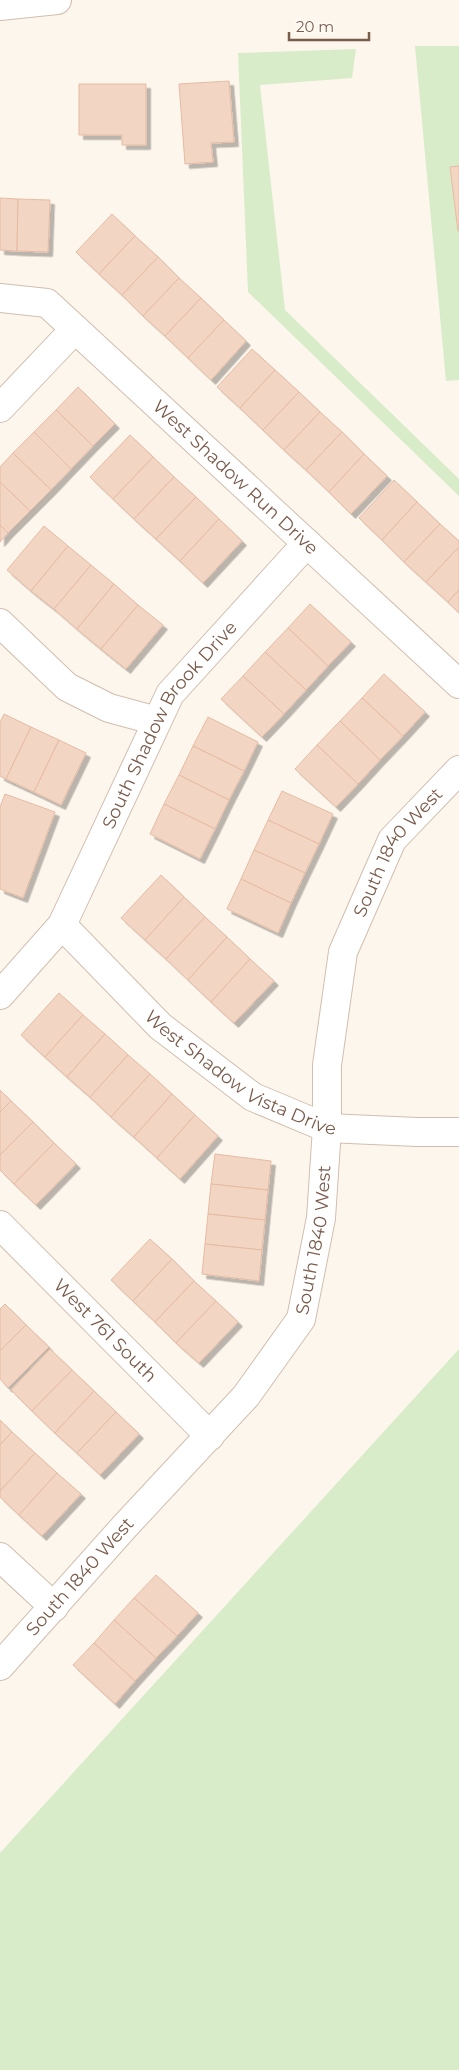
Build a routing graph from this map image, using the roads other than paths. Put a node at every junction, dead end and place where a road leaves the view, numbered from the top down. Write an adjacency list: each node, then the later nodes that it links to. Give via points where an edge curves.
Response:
1 (57, 0): 2 (street)
2 (0, 6)
3 (0, 298): 4 (street, West Shadow Run Drive, via 47,303)
4 (75, 329): 5 (street); 6 (street, West Shadow Run Drive)
5 (0, 408)
6 (307, 543): 8 (street, West Shadow Run Drive); 9 (street, South Shadow Brook Drive, via 170,694)
7 (0, 623): 9 (street, via 67,687 109,708)
8 (459, 684)
9 (157, 721): 11 (street, South Shadow Brook Drive)
10 (459, 770): 13 (street, South 1840 West, via 392,840 342,952 327,1065)
11 (62, 925): 12 (street, South Shadow Brook Drive); 13 (street, West Shadow Vista Drive, via 160,1026 253,1097)
12 (0, 995)
13 (327, 1128): 14 (street, West Shadow Vista Drive); 16 (street, South 1840 West, via 321,1218 301,1318 246,1396)
14 (459, 1132)
15 (0, 1225): 16 (street, West 761 South)
16 (210, 1436): 18 (street, South 1840 West)
17 (0, 1557): 18 (street)
18 (54, 1607): 19 (street, South 1840 West)
19 (0, 1666)

